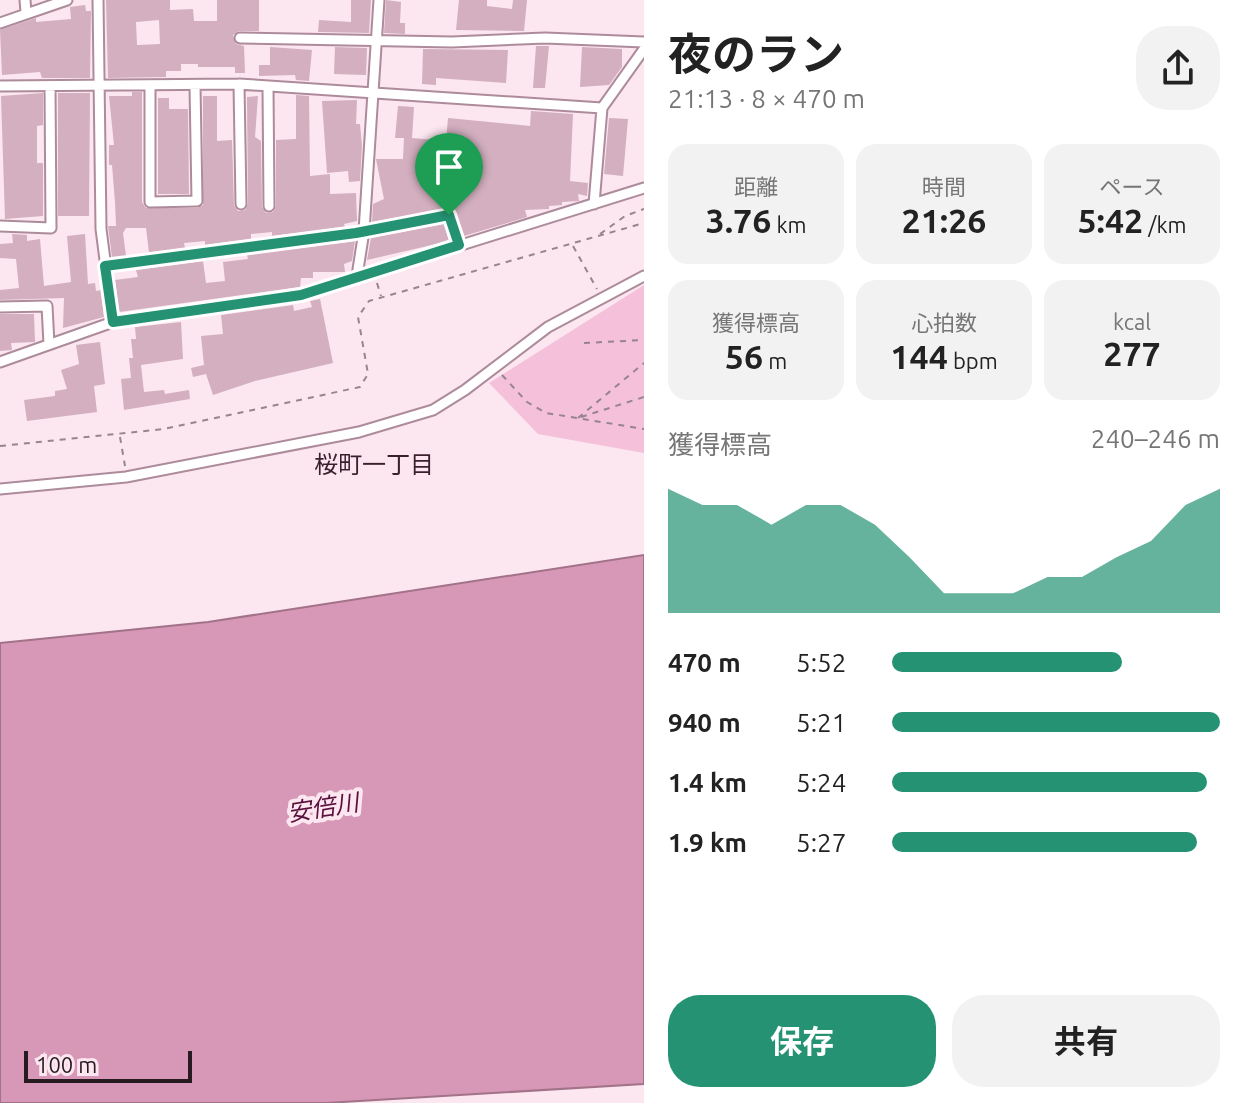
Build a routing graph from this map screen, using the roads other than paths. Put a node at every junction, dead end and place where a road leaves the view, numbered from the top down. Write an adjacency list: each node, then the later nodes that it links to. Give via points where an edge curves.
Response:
1 (25, 0): 5 (street)
2 (67, 0): 5 (street)
3 (98, 0): 15 (street)
4 (379, 0): 8 (street)
5 (26, 12): 6 (street)
6 (0, 23)
7 (240, 38): 8 (street)
8 (376, 40): 9 (street); 18 (street)
9 (644, 42)
10 (644, 49): 19 (street)
11 (239, 84): 12 (street); 17 (street); 21 (street)
12 (195, 85): 16 (street); 16 (street, via 197,201 150,202)
13 (0, 86): 14 (street)
14 (50, 86): 15 (street); 24 (street, via 51,228)
15 (102, 86): 16 (street); 27 (street)
16 (150, 86)
17 (268, 87): 18 (street); 23 (street)
18 (373, 94): 19 (street); 25 (street)
19 (602, 108): 22 (street)
20 (644, 188): 22 (street)
21 (241, 204)
22 (594, 204): 26 (street)
23 (269, 206)
24 (0, 226)
25 (364, 231): 26 (street, via 449,215); 27 (street); 28 (street)
26 (459, 245): 28 (street)
27 (105, 266): 31 (street)
28 (357, 276): 31 (street, via 301,295)
29 (644, 276): 34 (street, via 548,327 433,410 374,427 126,477)
30 (0, 307): 32 (street, via 47,306)
31 (113, 322): 32 (street)
32 (49, 344): 33 (street)
33 (0, 362)
34 (0, 489)

